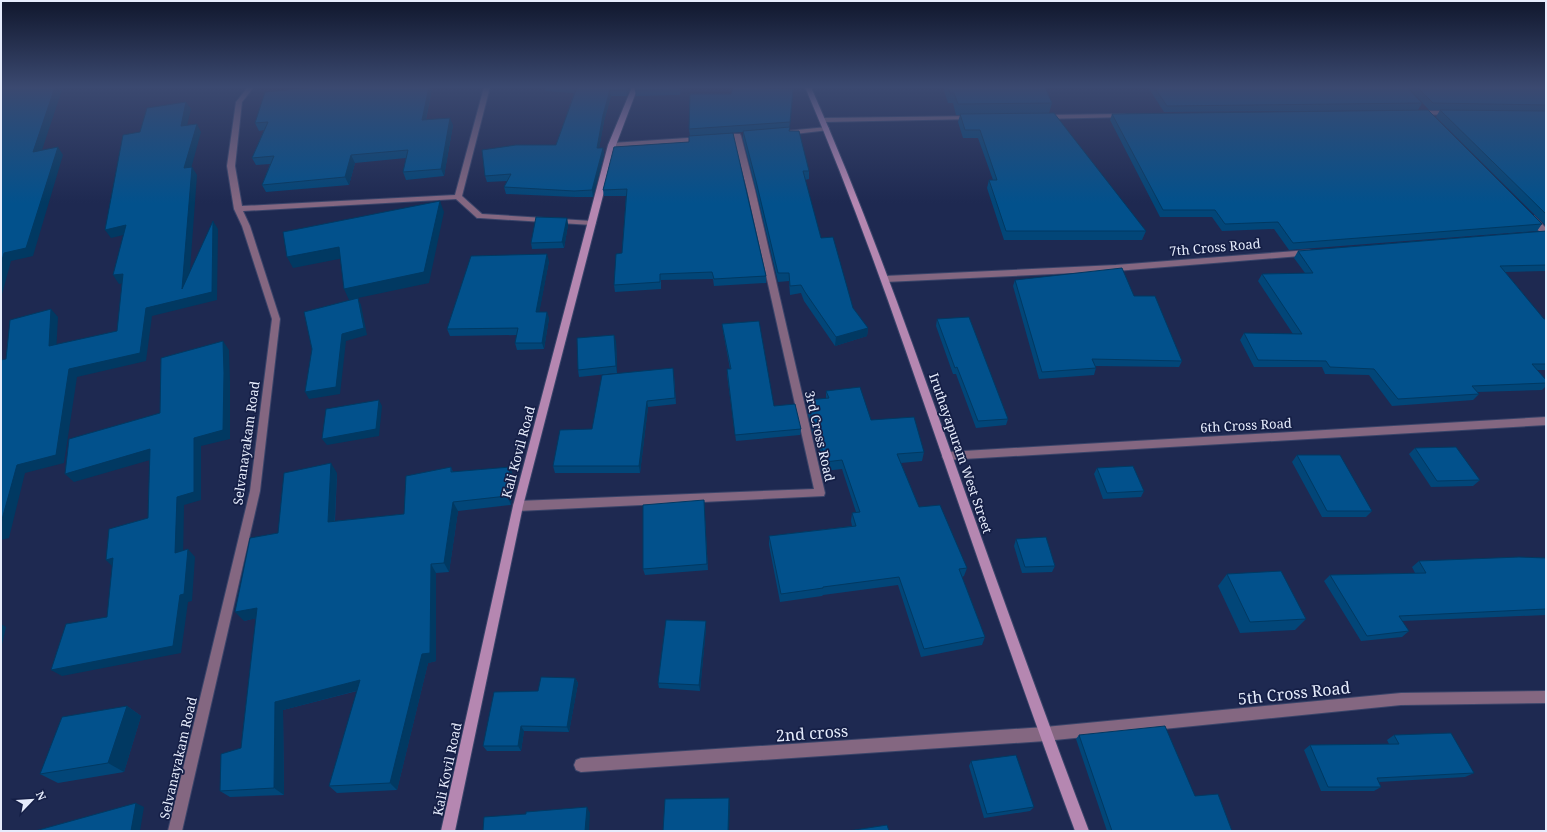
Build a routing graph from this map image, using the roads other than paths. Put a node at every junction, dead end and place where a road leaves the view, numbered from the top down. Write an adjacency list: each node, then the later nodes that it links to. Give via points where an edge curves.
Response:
1 (236, 126): 11 (street, Selvanayakam Road, via 231,166)
2 (477, 126): 10 (street)
3 (619, 126): 9 (street, Kali Kovil Road)
4 (816, 126): 6 (street)
5 (826, 126): 16 (street, Iruthayapuram West Street)
6 (775, 134)
7 (737, 136): 19 (street, 3rd Cross Road, via 820,493)
8 (709, 138): 9 (street)
9 (612, 145): 13 (street, Kali Kovil Road)
10 (458, 196): 11 (street); 13 (street, via 480,216)
11 (238, 209): 23 (street, Selvanayakam Road, via 246,226 276,319 255,491)
12 (1524, 211): 14 (street)
13 (592, 223): 19 (street, Kali Kovil Road)
14 (1543, 234)
15 (1315, 252): 16 (street, 7th Cross Road, via 1116,268)
16 (885, 279): 18 (street, Iruthayapuram West Street)
17 (1546, 421): 18 (street, 6th Cross Road)
18 (947, 456): 21 (street, Iruthayapuram West Street)
19 (518, 506): 24 (street, Kali Kovil Road)
20 (1546, 697): 21 (street, 5th Cross Road, via 1400,699)
21 (1046, 734): 22 (street, 2nd cross); 25 (street, Iruthayapuram West Street)
22 (581, 765)
23 (175, 831)
24 (448, 831)
25 (1082, 831)

